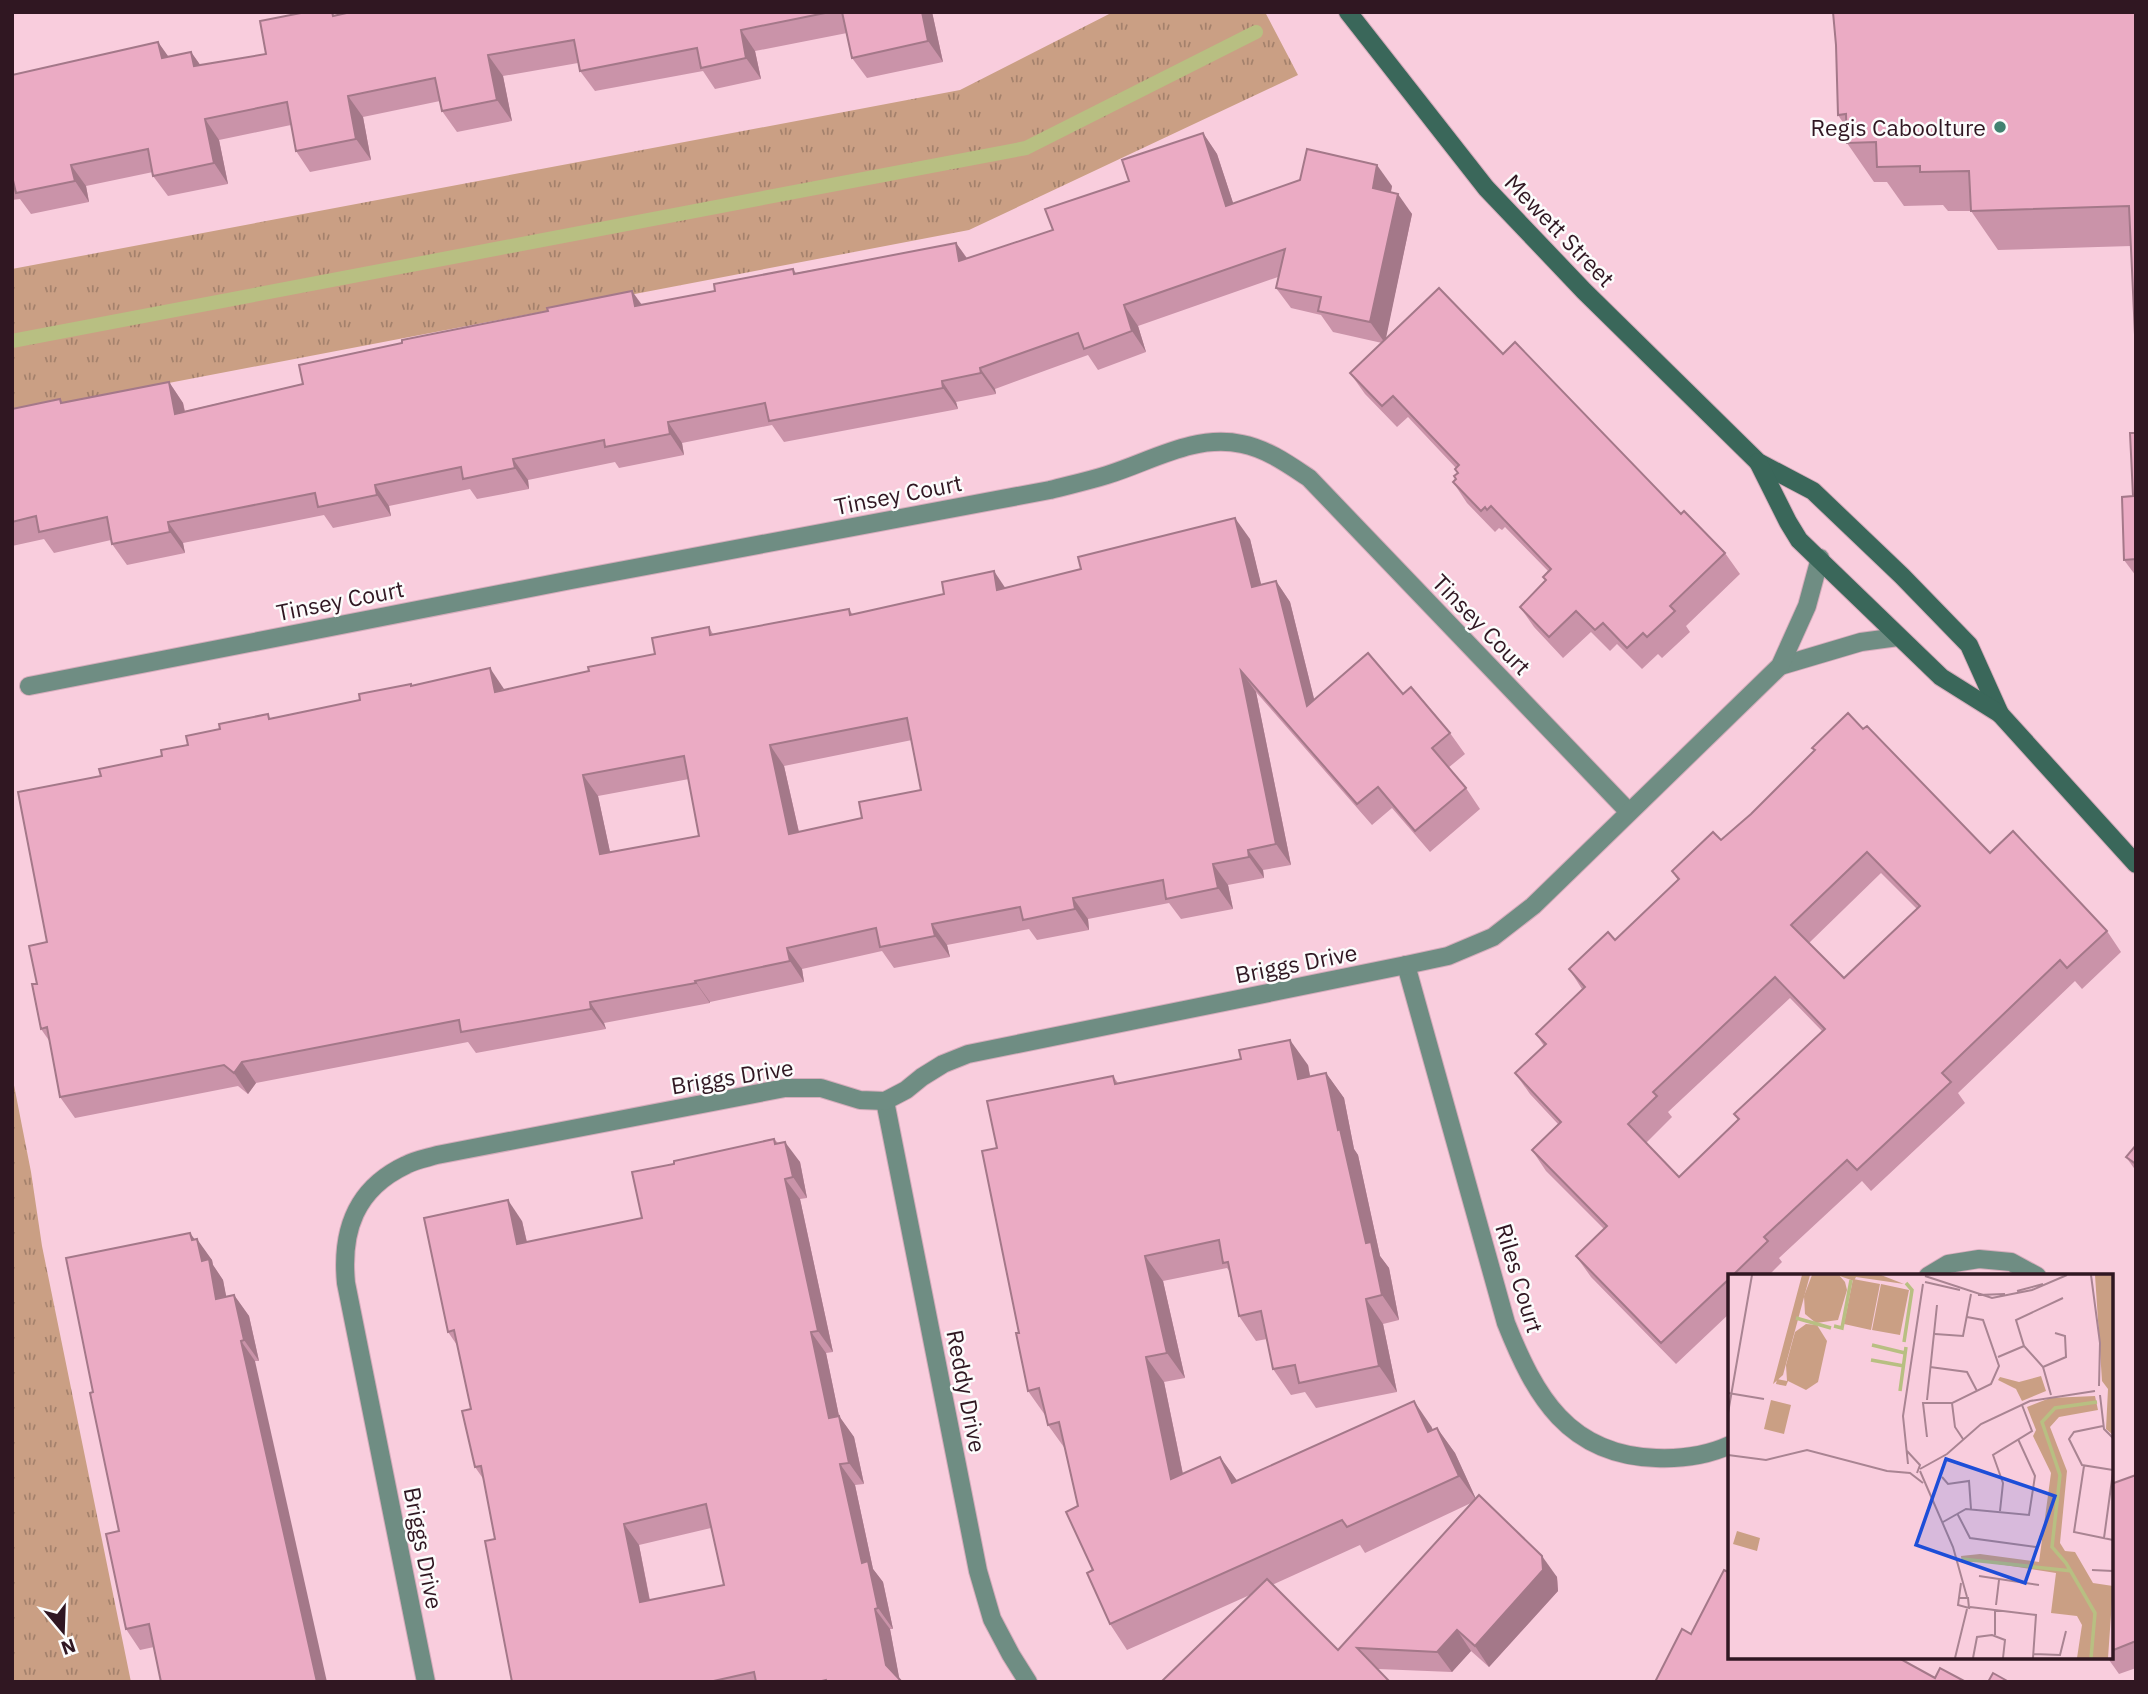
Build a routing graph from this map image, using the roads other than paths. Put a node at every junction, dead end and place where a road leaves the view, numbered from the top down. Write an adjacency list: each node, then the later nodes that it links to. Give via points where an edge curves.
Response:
1 (1348, 12): 2 (main road, Mewett Street, via 1486,188)
2 (1758, 462): 3 (main road, Mewett Street, via 1799,540); 7 (main road, Mewett Street, via 1813,491 1969,645)
3 (1820, 558): 4 (main road, Mewett Street); 5 (street, Briggs Drive, via 1807,606)
4 (1898, 637): 5 (street, Briggs Drive, via 1861,642); 7 (main road, Mewett Street, via 1941,677)
5 (1780, 666): 8 (street, Briggs Drive)
6 (29, 686): 8 (street, Tinsey Court, via 1050,490 1200,442 1242,444 1276,456 1309,478)
7 (2000, 714): 9 (main road, Mewett Street)
8 (1629, 812): 10 (street, Briggs Drive, via 1533,906 1493,937 1448,956)
9 (2136, 864)
10 (1406, 965): 11 (street, Briggs Drive, via 968,1054 943,1064); 14 (street, Riles Court, via 1506,1323 1522,1364 1542,1397 1571,1430 1603,1448 1640,1457 1680,1459)
11 (885, 1101): 15 (street, Briggs Drive, via 860,1100 821,1088 785,1088 437,1155 383,1177 363,1198 346,1237 346,1283); 16 (street, Reddy Drive, via 978,1571 992,1619)
12 (1931, 1274): 13 (street, via 1948,1264 1979,1259 2011,1262)
13 (2033, 1274)
14 (1728, 1446)
15 (426, 1682)
16 (1028, 1682)

